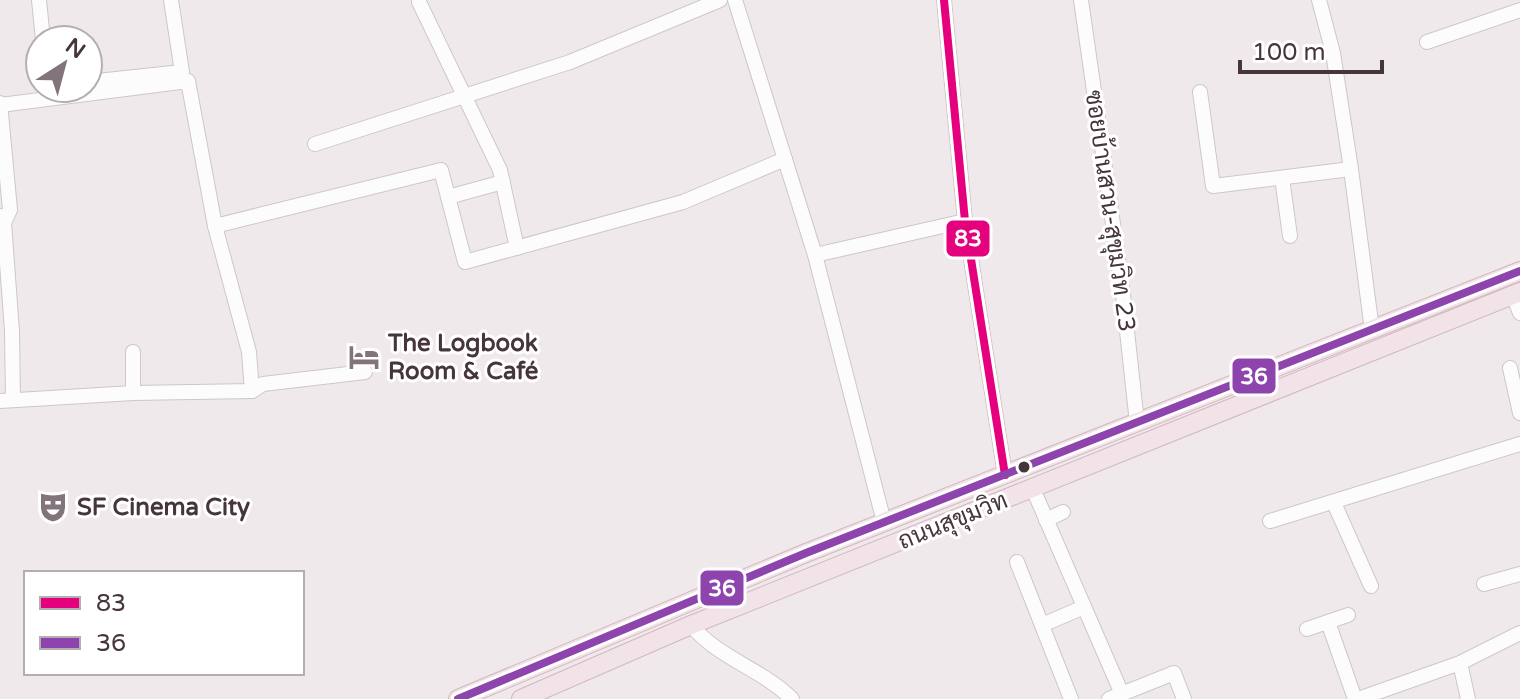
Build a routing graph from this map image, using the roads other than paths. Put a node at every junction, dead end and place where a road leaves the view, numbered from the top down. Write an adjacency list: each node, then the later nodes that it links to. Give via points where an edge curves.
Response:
1 (39, 0): 10 (street)
2 (171, 0): 12 (street, via 182,72)
3 (720, 0): 14 (street, via 570,62)
4 (735, 0): 17 (street)
5 (944, 0): 23 (street)
6 (1081, 0): 39 (street, ซอยบ้านสวน-สุขุมวิท 23)
7 (1319, 0): 18 (street)
8 (419, 2): 14 (street)
9 (1520, 10): 11 (street)
10 (41, 24)
11 (1427, 42)
12 (104, 80)
13 (1200, 92): 19 (street, via 1213,186)
14 (464, 96): 16 (street); 20 (street)
15 (0, 104): 22 (street, via 10,210); 24 (street, via 188,81)
16 (315, 144)
17 (785, 159): 26 (street, via 683,202); 27 (street)
18 (1351, 169): 19 (street); 31 (street)
19 (1282, 178): 25 (street)
20 (503, 182): 21 (street); 26 (street)
21 (448, 197): 24 (street, via 441,170); 26 (street, via 465,262)
22 (2, 220): 37 (street, via 12,338)
23 (965, 221): 27 (street); 42 (street)
24 (215, 226): 35 (street, via 249,352)
25 (1290, 236)
26 (517, 248)
27 (815, 255): 48 (street)
28 (1520, 271): 31 (main road, ถนนสุขุมวิท)
29 (1516, 293): 30 (street); 40 (main road, ถนนสุขุมวิท)
30 (1520, 313)
31 (1372, 330): 39 (main road, ถนนสุขุมวิท)
32 (133, 352): 36 (street)
33 (1510, 368): 38 (street)
34 (365, 372): 35 (street, via 263,384)
35 (252, 391): 36 (street)
36 (133, 393): 37 (street)
37 (7, 401)
38 (1520, 413)
39 (1141, 421): 40 (main road); 42 (main road, ถนนสุขุมวิท)
40 (1153, 440): 43 (main road, ถนนสุขุมวิท)
41 (1520, 444): 44 (street)
42 (1005, 475): 48 (main road, ถนนสุขุมวิท)
43 (1033, 489): 46 (street); 57 (main road, ถนนสุขุมวิท)
44 (1334, 503): 47 (street); 53 (street)
45 (1063, 512): 46 (street)
46 (1046, 520): 54 (street)
47 (1270, 521)
48 (884, 522): 64 (main road, ถนนสุขุมวิท)
49 (1017, 562): 58 (street)
50 (1520, 562): 51 (street)
51 (1520, 572): 52 (street)
52 (1484, 584)
53 (1371, 586)
54 (1084, 607): 58 (street); 63 (street)
55 (1348, 615): 56 (street)
56 (1328, 622): 59 (street); 69 (street)
57 (691, 625): 65 (main road, ถนนสุขุมวิท); 66 (street, via 705,641)
58 (1042, 625): 67 (street)
59 (1307, 629)
60 (1520, 633): 61 (street)
61 (1460, 663): 62 (street); 70 (street)
62 (1402, 692): 69 (street)
63 (1116, 696): 68 (street, via 1174,673)
64 (458, 699)
65 (521, 699)
66 (792, 699)
67 (1071, 699)
68 (1184, 699)
69 (1356, 699)
70 (1468, 699)

